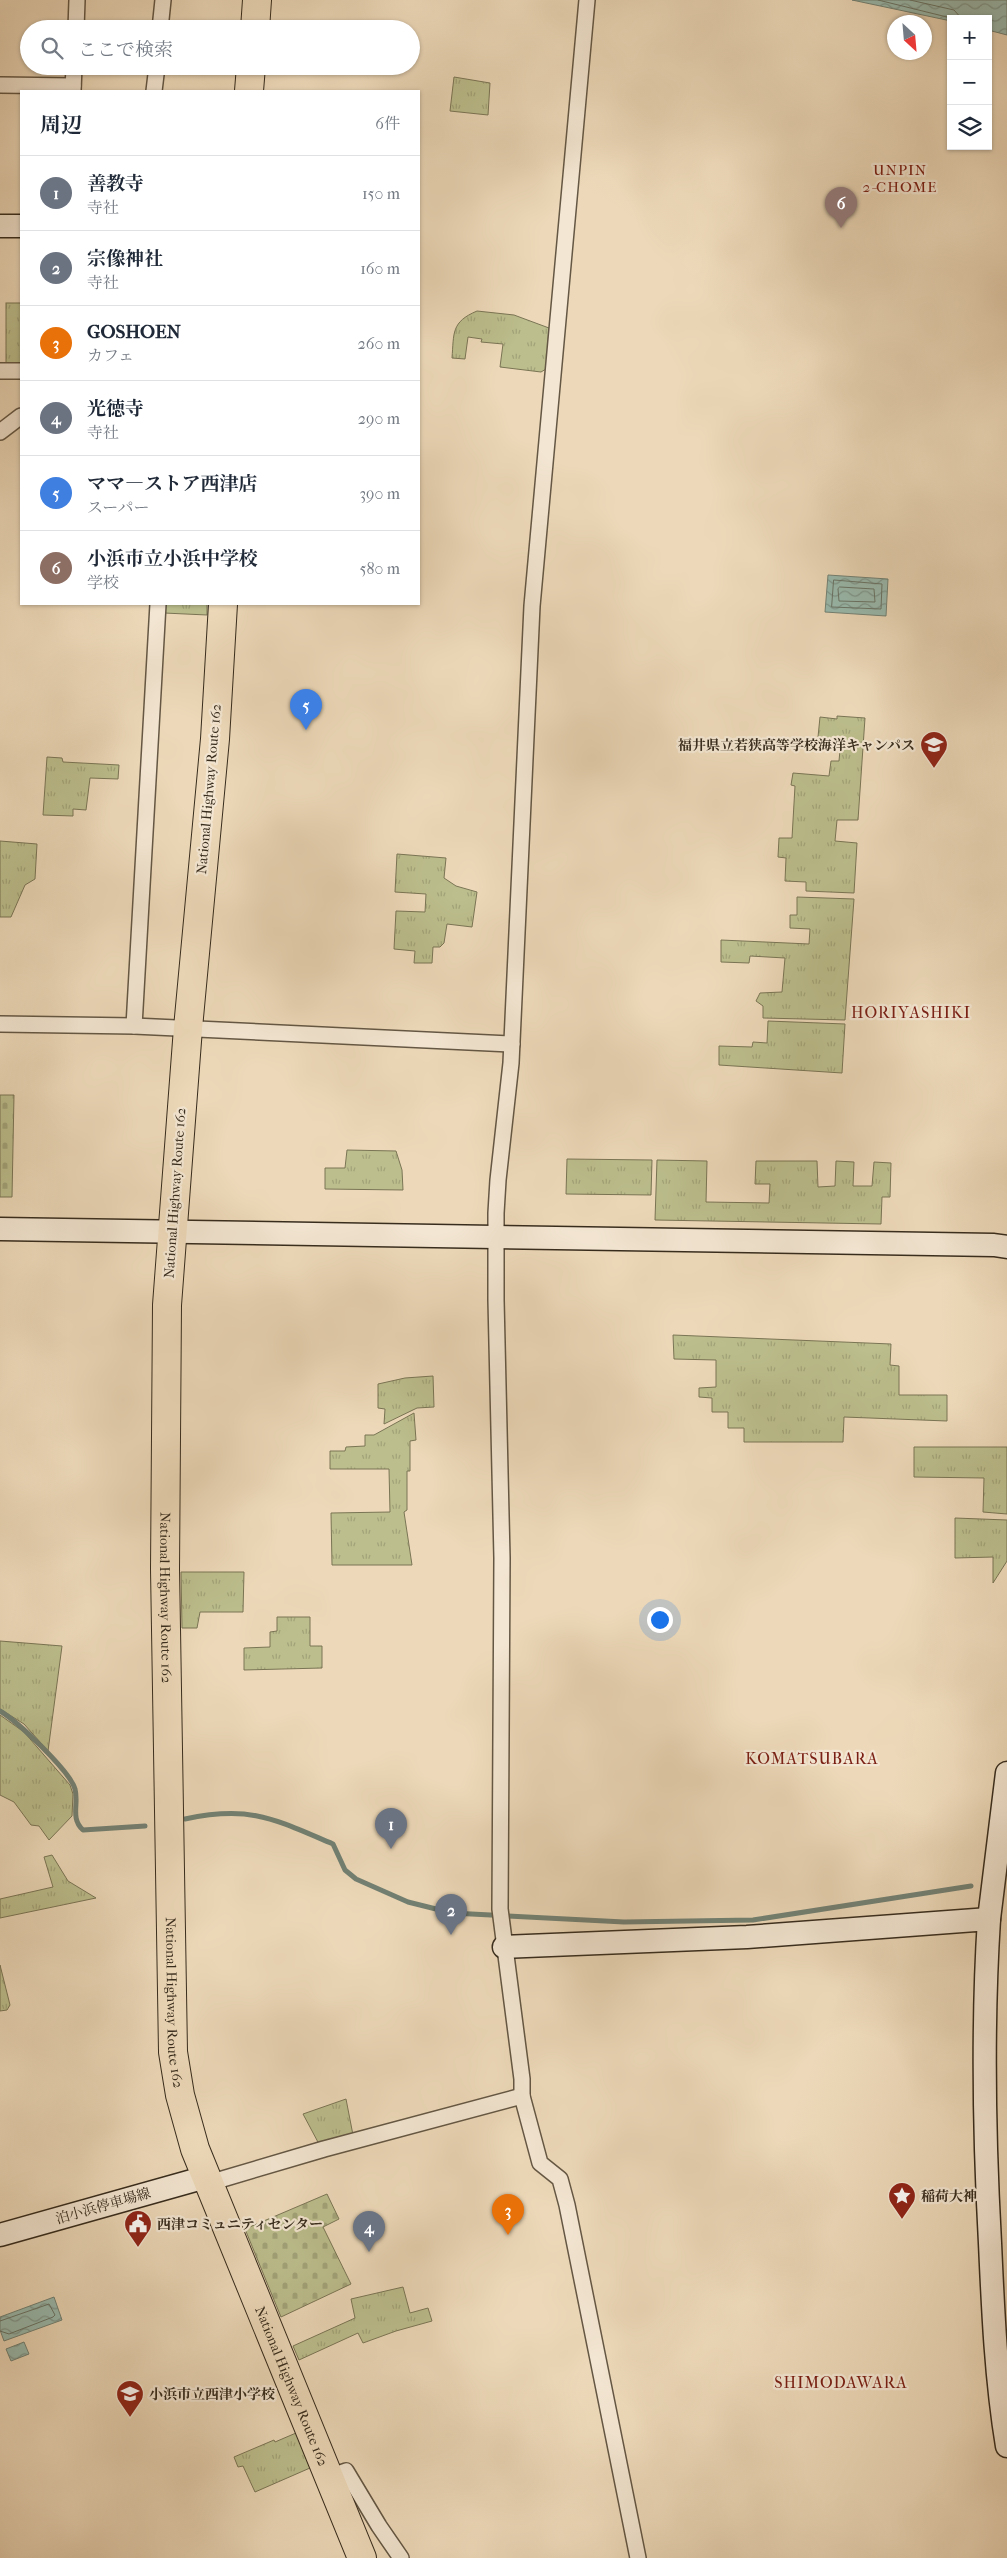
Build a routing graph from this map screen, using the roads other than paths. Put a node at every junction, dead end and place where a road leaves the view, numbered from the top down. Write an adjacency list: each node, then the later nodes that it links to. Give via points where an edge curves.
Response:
1 (76, 0): 5 (street)
2 (163, 0): 6 (street)
3 (257, 0): 7 (highway)
4 (587, 0): 26 (street, via 532,606)
5 (76, 20)
6 (161, 20)
7 (256, 20)
8 (74, 75): 12 (street)
9 (155, 75): 13 (street)
10 (251, 75): 14 (highway)
11 (0, 85): 12 (street)
12 (73, 89)
13 (154, 90)
14 (249, 90)
15 (0, 226): 16 (street)
16 (20, 226)
17 (0, 371): 18 (street)
18 (20, 372)
19 (20, 417): 20 (street)
20 (0, 432)
21 (158, 605): 24 (street)
22 (223, 605): 25 (highway, National Highway Route 162)
23 (0, 1024): 24 (street)
24 (134, 1026): 25 (street)
25 (188, 1028): 26 (street); 28 (highway, National Highway Route 162)
26 (512, 1044): 29 (street, via 498,1180)
27 (0, 1230): 28 (street)
28 (171, 1233): 29 (street); 35 (highway, National Highway Route 162, via 165,1481 173,2052 187,2125)
29 (496, 1238): 30 (street); 33 (street, via 502,1558 500,1915)
30 (1007, 1247)
31 (1007, 1773): 32 (street)
32 (989, 1919): 33 (street, via 747,1937); 37 (street, via 983,2026 984,2126 996,2359)
33 (504, 1948): 34 (street)
34 (522, 2096): 35 (street); 41 (street, via 540,2163 560,2180 566,2201)
35 (208, 2180): 36 (street, 泊小浜停車場線); 38 (highway, National Highway Route 162)
36 (2, 2231)
37 (1007, 2446)
38 (329, 2476): 39 (highway, National Highway Route 162); 40 (street, via 346,2471)
39 (362, 2558)
40 (401, 2558)
41 (638, 2558)

